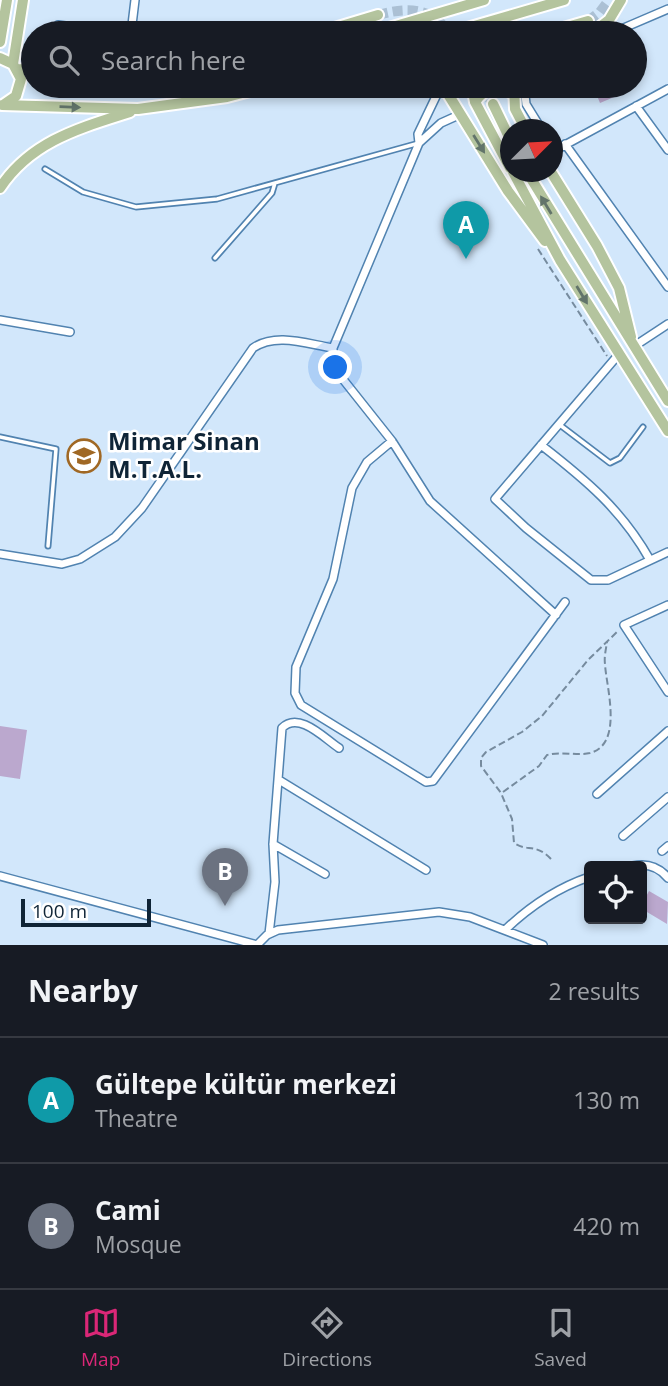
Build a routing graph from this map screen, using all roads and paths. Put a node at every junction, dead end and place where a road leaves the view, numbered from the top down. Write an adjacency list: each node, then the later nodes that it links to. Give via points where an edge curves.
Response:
1 (7, 0): 17 (main road)
2 (23, 0): 19 (main road)
3 (135, 0): 11 (street)
4 (457, 0): 9 (street)
5 (484, 0): 9 (main road)
6 (564, 0): 14 (main road)
7 (621, 0): 15 (main road)
8 (668, 9): 16 (street)
9 (443, 12): 13 (main road)
10 (378, 15): 12 (main road)
11 (132, 21)
12 (358, 21)
13 (413, 21)
14 (496, 21)
15 (608, 21)
16 (640, 21)
17 (0, 43)
18 (0, 58): 19 (main road)
19 (15, 67): 20 (main road); 31 (main road, via 19,91)
20 (21, 68)
21 (668, 89): 32 (street)
22 (220, 98): 33 (main road)
23 (436, 98): 38 (street, via 418,134)
24 (450, 98): 34 (main road)
25 (474, 98): 29 (main road)
26 (478, 98): 29 (main road)
27 (514, 98): 36 (main road)
28 (525, 98): 37 (street)
29 (475, 102): 40 (main road)
30 (493, 104): 35 (main road)
31 (1, 105): 33 (main road, one-way to 33)
32 (636, 107): 39 (street); 41 (street)
33 (138, 109): 47 (main road, via 48,142 19,164)
34 (461, 114): 38 (street, via 441,123); 49 (main road, one-way to 49, via 528,221)
35 (500, 119)
36 (520, 119)
37 (535, 119)
38 (419, 143): 46 (lane); 55 (street)
39 (565, 144): 50 (street)
40 (500, 147)
41 (668, 150)
42 (45, 169): 46 (lane, via 83,192 136,207 217,199)
43 (519, 182): 49 (main road)
44 (533, 182): 54 (main road, one-way to 44)
45 (557, 182): 54 (main road, via 619,288)
46 (275, 183): 48 (lane, via 272,194)
47 (0, 188)
48 (215, 258)
49 (560, 260): 56 (main road, one-way to 56)
50 (668, 287)
51 (0, 320): 53 (street)
52 (668, 324): 54 (street)
53 (70, 332)
54 (633, 347): 57 (main road)
55 (333, 348): 62 (street, via 338,373); 66 (street, via 279,339 253,348 137,516 107,543 62,564)
56 (619, 354): 58 (street); 60 (main road)
57 (668, 401)
58 (559, 424): 59 (lane, via 610,463 620,458); 63 (street)
59 (643, 427)
60 (668, 431)
61 (0, 437): 64 (lane, via 56,449)
62 (393, 441): 70 (street, via 430,501); 70 (street, via 368,462 352,488 333,579 296,667 295,693 301,705 426,782 433,782)
63 (541, 445): 67 (street, via 608,500); 67 (street, via 495,499 591,580 608,580)
64 (48, 546)
65 (668, 552): 67 (street)
66 (0, 554)
67 (650, 560)
68 (565, 602): 70 (street)
69 (668, 605): 71 (street)
70 (556, 615)
71 (624, 625): 72 (path); 73 (street)
72 (607, 641): 78 (path, via 542,716 483,755 481,766); 78 (path, via 604,662 611,713 604,743 588,753 547,755)
73 (665, 681): 74 (street)
74 (668, 692)
75 (668, 731): 79 (street)
76 (339, 748): 77 (street, via 301,722 287,724 282,729)
77 (279, 780): 82 (street); 85 (street)
78 (501, 793): 83 (path, via 512,819 514,843 537,848)
79 (597, 793)
80 (668, 797): 81 (street)
81 (623, 836)
82 (273, 844): 86 (street); 91 (street, via 275,881)
83 (551, 859)
84 (647, 866): 88 (street)
85 (426, 870)
86 (325, 874)
87 (0, 876): 92 (street)
88 (668, 878)
89 (584, 879): 90 (street, via 553,893)
90 (505, 930): 91 (street, via 439,912); 93 (street)
91 (269, 934): 92 (street)
92 (257, 945)
93 (542, 945)

